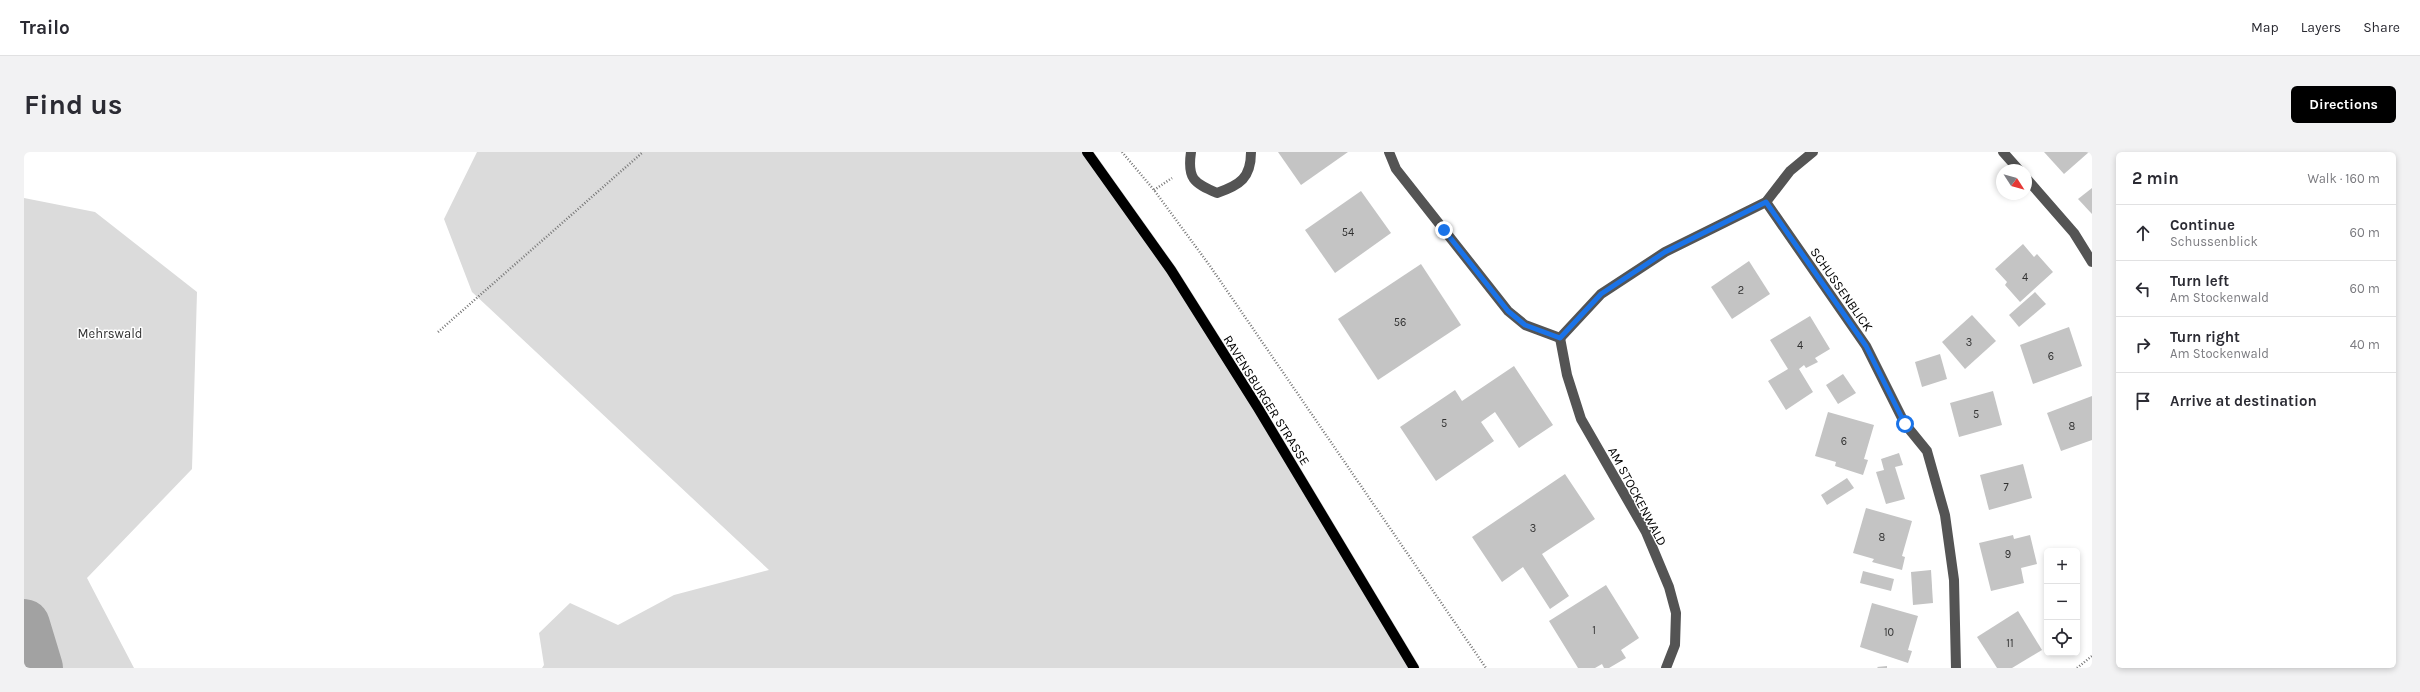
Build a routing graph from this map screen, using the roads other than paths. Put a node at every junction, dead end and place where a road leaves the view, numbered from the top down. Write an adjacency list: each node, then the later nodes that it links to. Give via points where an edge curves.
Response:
1 (1087, 152): 12 (main road, RAVENSBURGER STRASSE, via 1175,277 1258,408)
2 (1191, 152): 3 (street, via 1189,168 1198,185 1217,193 1238,186 1251,165)
3 (1251, 152)
4 (1389, 152): 11 (street, via 1396,169 1508,311 1525,325)
5 (1813, 152): 9 (street, via 1790,171)
6 (2003, 152): 7 (street)
7 (2014, 164)
8 (2032, 185): 10 (street, via 2074,233)
9 (1766, 202): 11 (street, via 1665,252 1626,277 1601,294); 14 (street, SCHUSSENBLICK, via 1866,346 1905,424 1927,450 1945,515 1954,580)
10 (2092, 262)
11 (1560, 338): 13 (street, AM STOCKENWALD, via 1567,375 1581,419 1646,532 1669,587 1676,613 1675,645)
12 (1414, 668)
13 (1666, 668)
14 (1956, 668)

